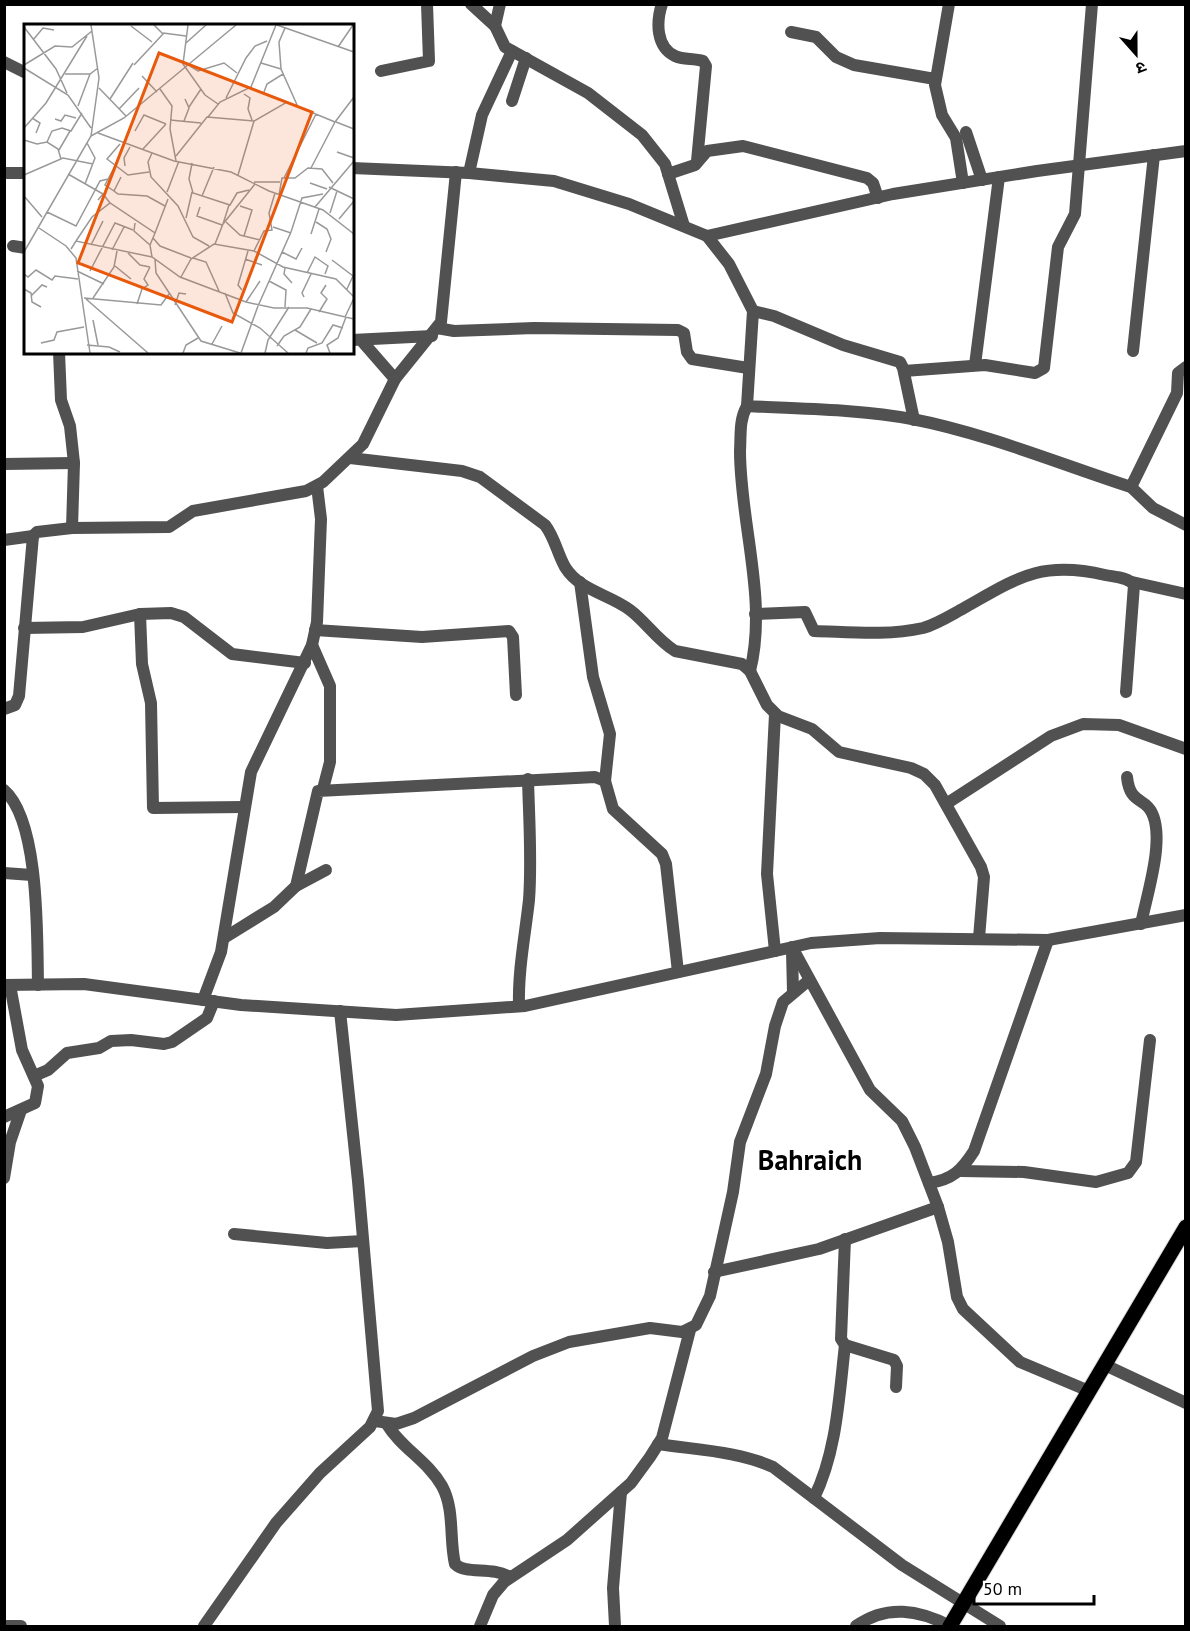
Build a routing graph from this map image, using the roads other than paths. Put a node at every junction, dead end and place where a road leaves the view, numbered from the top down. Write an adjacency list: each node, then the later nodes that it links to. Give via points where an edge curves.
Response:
1 (427, 4): 12 (street, via 429,61)
2 (471, 4): 7 (street)
3 (500, 4): 7 (street)
4 (662, 4): 19 (street, via 659,36 664,49 676,57 703,61 706,66)
5 (949, 4): 14 (street)
6 (1092, 4): 20 (street)
7 (495, 26): 9 (street, via 505,47)
8 (791, 32): 14 (street, via 816,37 836,57 854,65)
9 (512, 51): 10 (street); 23 (street, via 482,115)
10 (526, 58): 15 (street); 25 (street, via 588,93 642,135 665,164)
11 (4, 62): 13 (street)
12 (381, 71)
13 (24, 72)
14 (935, 79): 28 (street, via 937,102 956,138)
15 (512, 101)
16 (966, 132): 27 (street)
17 (1185, 151): 18 (street)
18 (1154, 155): 20 (street); 35 (street)
19 (697, 161): 25 (street); 29 (street, via 718,147 771,151 867,178)
20 (1081, 165): 26 (street); 37 (street, via 1075,214 1058,247 1044,368 1035,374)
21 (354, 168): 23 (street)
22 (4, 172): 24 (street)
23 (463, 172): 30 (street, via 554,181); 33 (street, via 444,310)
24 (24, 173)
25 (668, 174): 30 (street)
26 (999, 177): 27 (street); 37 (street)
27 (982, 180): 28 (street)
28 (963, 183): 29 (street)
29 (878, 198): 31 (street)
30 (684, 226): 31 (street)
31 (707, 236): 32 (street, via 729,264)
32 (753, 311): 39 (street); 40 (street, via 900,362)
33 (435, 332): 34 (street); 39 (street, via 534,328 678,330 684,333 692,359); 41 (street)
34 (357, 340): 41 (street)
35 (1133, 351)
36 (58, 354): 45 (street, via 61,400 70,426)
37 (975, 366): 40 (street)
38 (1185, 367): 48 (street, via 1178,373 1176,393)
39 (748, 368): 42 (street)
40 (904, 370): 43 (street)
41 (395, 379): 44 (street, via 373,428)
42 (747, 406): 43 (street); 57 (street, via 741,423 740,467)
43 (914, 420): 48 (street)
44 (350, 458): 47 (street); 53 (street, via 462,471 480,477 545,525 553,535 564,566)
45 (74, 463): 46 (street); 50 (street)
46 (4, 464)
47 (317, 486): 50 (street, via 193,512 169,527); 59 (street, via 321,519)
48 (1131, 487): 49 (street, via 1153,508)
49 (1185, 525)
50 (72, 528): 51 (street, via 37,532)
51 (33, 536): 52 (street); 58 (street)
52 (4, 540)
53 (580, 582): 62 (street, via 632,611 675,651 732,661); 70 (street, via 593,677 610,734)
54 (1132, 582): 55 (street); 57 (street, via 1083,570 1037,571 1016,578 924,627 876,634 814,631 805,612); 63 (street)
55 (1185, 594)
56 (140, 614): 58 (street, via 83,627); 61 (street, via 171,613 184,617 232,654); 74 (street, via 142,664 151,704 153,808)
57 (754, 614): 62 (street, via 756,643)
58 (24, 628): 65 (street, via 18,702)
59 (315, 630): 60 (street); 64 (street, via 422,637 509,631 513,637)
60 (312, 645): 61 (street); 71 (street, via 330,686 330,762)
61 (305, 663): 74 (street, via 258,755)
62 (750, 671): 66 (street, via 766,705)
63 (1126, 692)
64 (516, 695)
65 (4, 709)
66 (775, 714): 73 (street, via 812,729 839,752 924,774); 85 (street, via 767,874)
67 (1185, 749): 73 (street, via 1119,725 1083,724 1051,736)
68 (1127, 777): 80 (street, via 1131,795 1151,810 1158,832)
69 (528, 779): 70 (street, via 596,777); 71 (street); 92 (street, via 530,875 518,972)
70 (605, 781): 86 (street, via 613,810 655,847 666,864)
71 (323, 789): 78 (street, via 316,793)
72 (4, 790): 77 (street, via 10,795 27,834)
73 (946, 804): 82 (street, via 984,878)
74 (244, 807): 81 (street)
75 (326, 870): 78 (street)
76 (4, 873): 77 (street)
77 (33, 875): 89 (street)
78 (296, 886): 81 (street, via 274,908)
79 (1185, 915): 80 (street)
80 (1141, 924): 83 (street)
81 (224, 938): 91 (street)
82 (979, 938): 83 (street); 84 (street, via 880,938)
83 (1048, 940): 98 (street, via 974,1151)
84 (792, 947): 85 (street); 87 (street); 90 (street)
85 (775, 951): 86 (street)
86 (678, 972): 92 (street)
87 (808, 981): 90 (street); 100 (street, via 870,1090 902,1121)
88 (7, 985): 89 (street); 95 (street, via 22,1050)
89 (38, 985): 91 (street, via 84,984)
90 (793, 992): 106 (street, via 780,1010 760,1093 740,1142)
91 (208, 1000): 93 (street); 95 (street, via 207,1018 172,1042 111,1041 99,1048 67,1053 48,1070)
92 (519, 1006): 93 (street, via 396,1015)
93 (340, 1011): 105 (street)
94 (1150, 1040): 98 (street, via 1136,1162 1128,1173 1096,1182 1024,1172)
95 (34, 1076): 96 (street, via 35,1103)
96 (21, 1110): 97 (street); 99 (street)
97 (4, 1117)
98 (961, 1171): 100 (street, via 942,1182)
99 (4, 1178)
100 (929, 1183): 101 (street)
101 (938, 1207): 104 (street); 111 (street, via 963,1310 1020,1362)
102 (1185, 1227): 109 (main road)
103 (234, 1234): 105 (street, via 327,1243)
104 (845, 1239): 106 (street, via 787,1257); 108 (street, via 839,1332)
105 (363, 1241): 114 (street)
106 (714, 1272): 107 (street, via 704,1312)
107 (690, 1330): 115 (street, via 650,1328 569,1342 532,1356 435,1409); 116 (street)
108 (845, 1345): 110 (street, via 894,1360); 118 (street, via 829,1456)
109 (1105, 1365): 111 (main road); 112 (street)
110 (897, 1387)
111 (1089, 1391): 120 (main road)
112 (1185, 1403)
113 (394, 1409): 115 (street)
114 (380, 1422): 115 (street); 119 (street, via 442,1486 448,1502 456,1564 461,1569 500,1571); 124 (street, via 320,1473 276,1523)
115 (400, 1422)
116 (658, 1444): 117 (street); 118 (street, via 757,1460 773,1467)
117 (621, 1492): 119 (street, via 567,1540); 126 (street, via 613,1588)
118 (814, 1498): 120 (street, via 902,1565)
119 (510, 1577): 125 (street, via 493,1595)
120 (963, 1604): 128 (main road); 129 (street)
121 (4, 1626): 122 (street)
122 (9, 1626): 123 (street)
123 (21, 1626)
124 (204, 1626)
125 (480, 1626)
126 (615, 1626)
127 (856, 1626): 128 (street, via 880,1613 896,1611 928,1615)
128 (950, 1626)
129 (1000, 1626)

